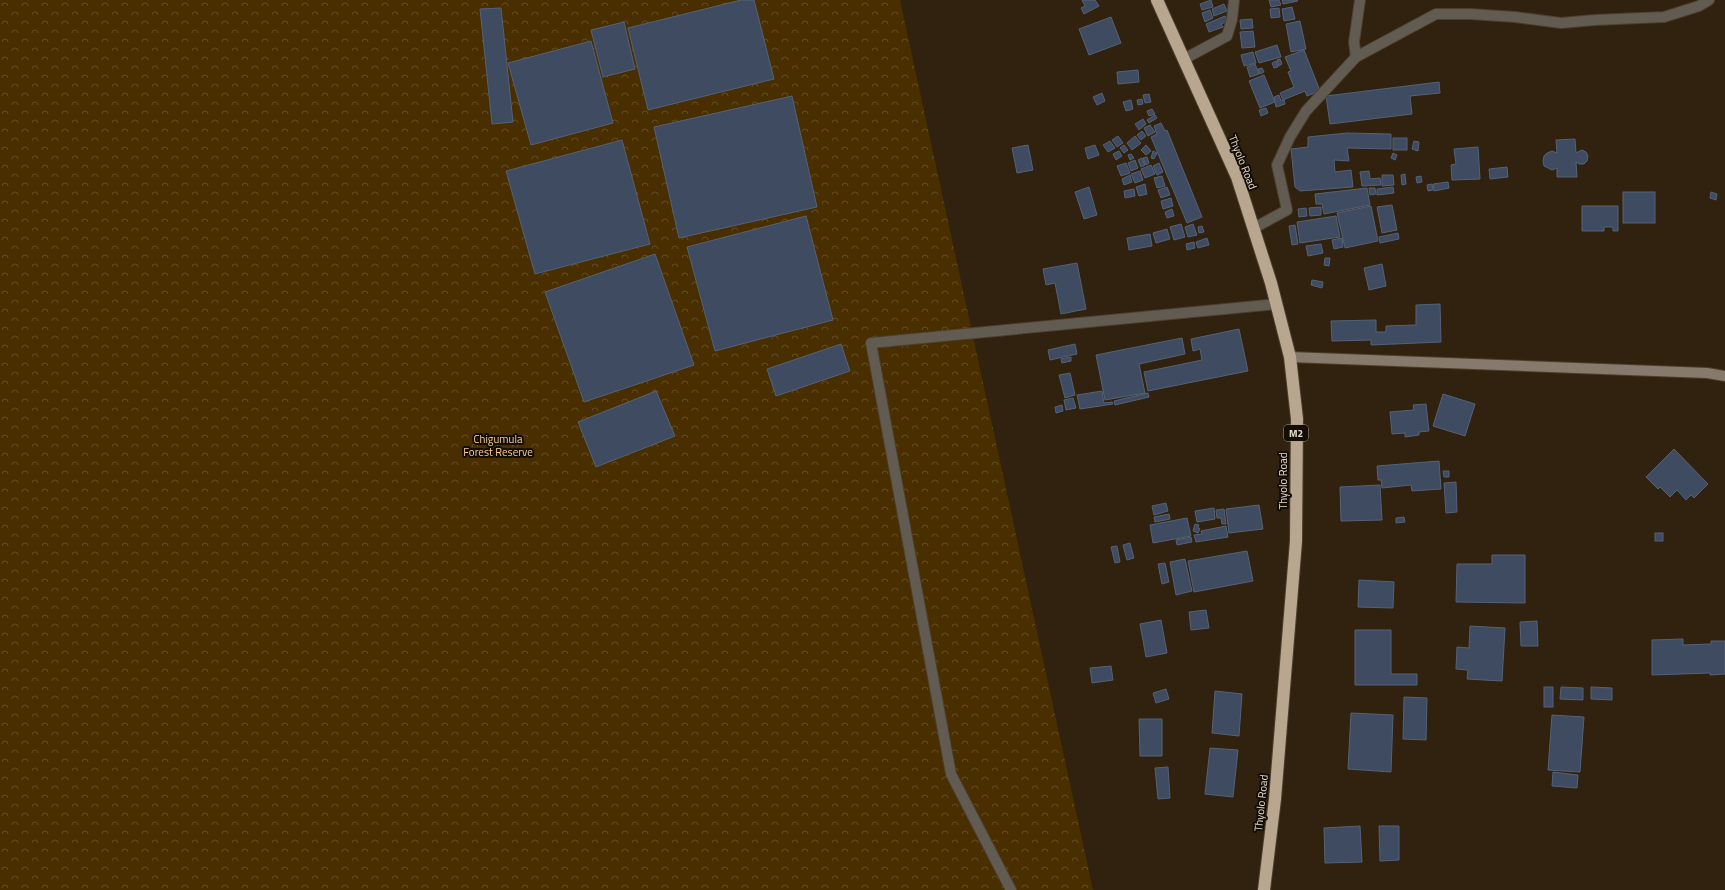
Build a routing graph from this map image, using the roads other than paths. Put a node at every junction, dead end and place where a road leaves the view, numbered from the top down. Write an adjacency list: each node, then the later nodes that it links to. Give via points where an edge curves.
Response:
1 (1157, 0): 6 (highway, Thyolo Road / M2)
2 (1234, 0): 6 (street, via 1227,36)
3 (1360, 0): 5 (street, via 1354,42)
4 (1709, 0): 5 (street, via 1699,6 1664,17 1561,23 1515,17 1436,14)
5 (1356, 58): 7 (street, via 1306,111 1277,165 1286,210)
6 (1184, 59): 7 (highway, Thyolo Road / M2, via 1237,177)
7 (1254, 228): 8 (highway, Thyolo Road / M2)
8 (1277, 304): 9 (highway, Thyolo Road / M2); 11 (street, via 871,343 951,774)
9 (1290, 357): 10 (street, via 1707,373); 12 (highway, Thyolo Road / M2, via 1296,419 1296,541 1275,799)
10 (1725, 376)
11 (1011, 890)
12 (1264, 890)

